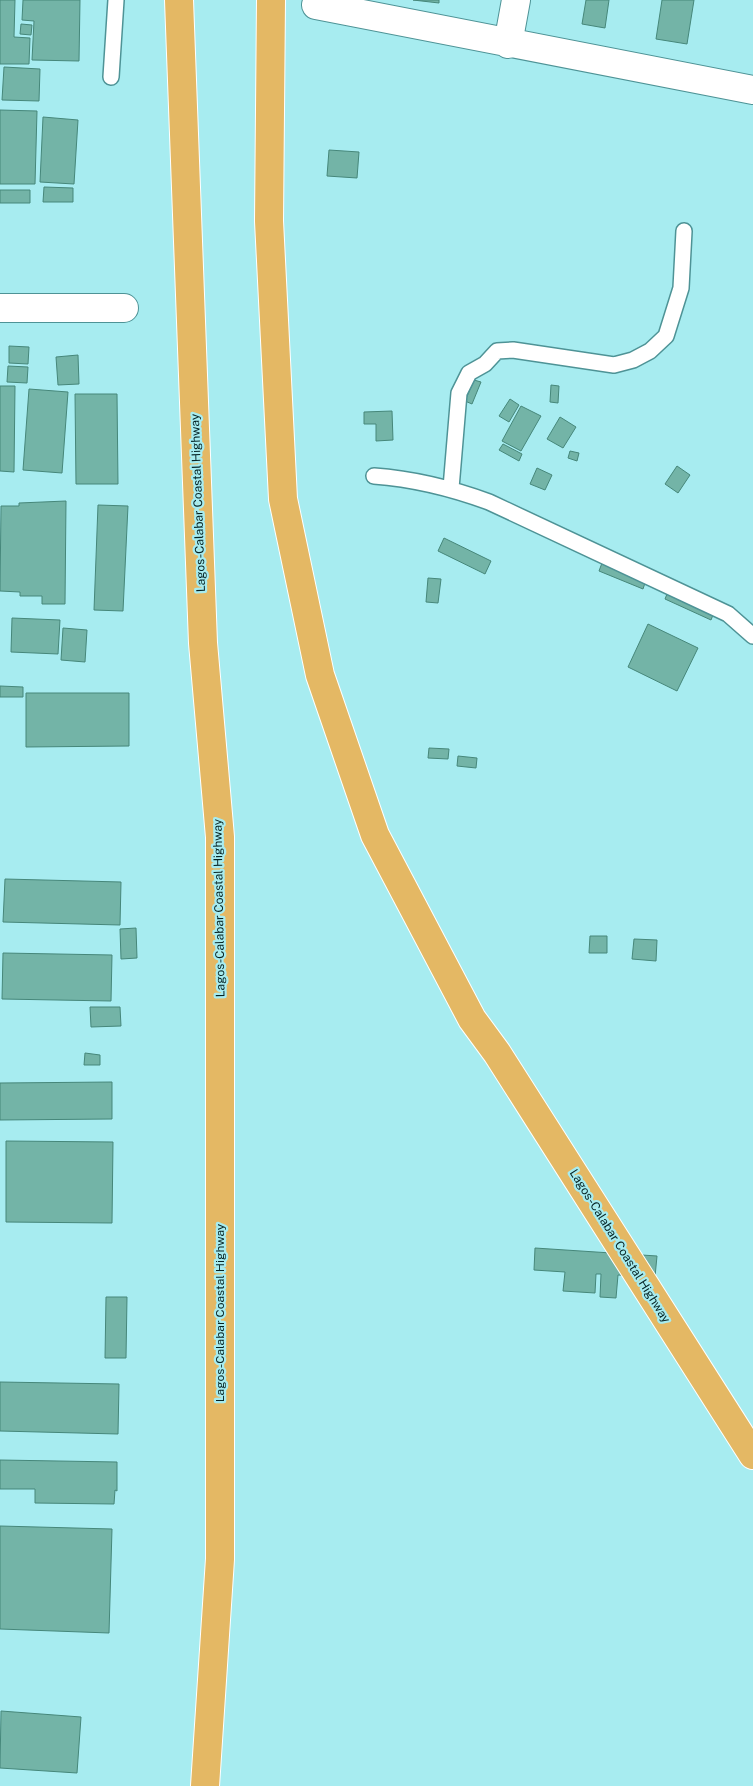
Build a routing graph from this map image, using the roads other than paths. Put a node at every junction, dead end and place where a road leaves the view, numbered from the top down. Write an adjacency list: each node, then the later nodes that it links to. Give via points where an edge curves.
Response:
1 (116, 0): 7 (lane)
2 (179, 0): 18 (highway, Lagos-Calabar Coastal Highway, via 203,643 220,837 220,1559)
3 (271, 0): 17 (highway, Lagos-Calabar Coastal Highway, via 269,221 283,499 320,675 374,835 472,1019 497,1053)
4 (516, 0): 6 (street)
5 (316, 6): 6 (street)
6 (508, 44): 8 (street)
7 (111, 77)
8 (753, 90)
9 (684, 231): 13 (lane, via 681,288 666,336 650,351 614,365 513,350 497,351 485,364 469,373 459,393)
10 (0, 308): 11 (street)
11 (124, 308)
12 (374, 476): 13 (lane, via 411,479)
13 (451, 488): 14 (lane, via 489,502)
14 (728, 614): 15 (lane); 16 (lane)
15 (753, 619)
16 (753, 636)
17 (751, 1450)
18 (205, 1786)

